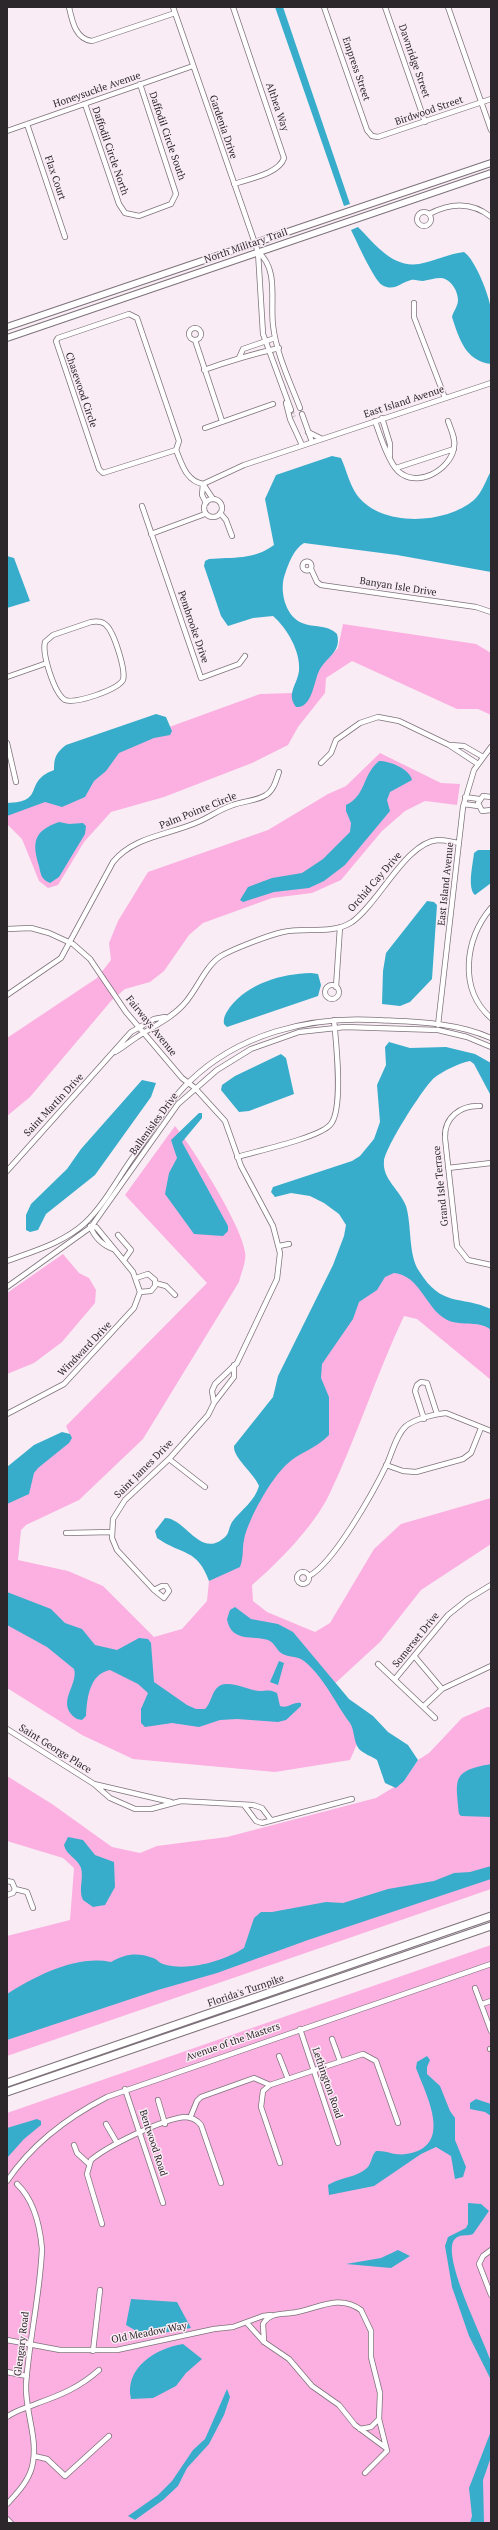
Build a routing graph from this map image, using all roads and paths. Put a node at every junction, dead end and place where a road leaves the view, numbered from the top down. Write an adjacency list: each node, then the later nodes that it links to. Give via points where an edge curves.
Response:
1 (69, 7): 7 (street, via 78,33 84,39 92,41)
2 (173, 7): 7 (street, Gardenia Drive)
3 (233, 7): 20 (street, Althea Way, via 284,158 281,164 272,170)
4 (324, 7): 17 (street, Empress Street, via 367,130)
5 (385, 7): 13 (street, Dawnridge Street)
6 (448, 7): 11 (street)
7 (175, 13): 8 (street, Gardenia Drive)
8 (193, 66): 9 (street, Honeysuckle Avenue); 20 (street, Gardenia Drive)
9 (140, 84): 12 (street, Honeysuckle Avenue); 21 (street, Daffodil Circle South, via 175,190 171,204)
10 (491, 99): 11 (street, Birdwood Street)
11 (481, 103): 13 (street, Birdwood Street); 15 (street)
12 (84, 104): 14 (street, Honeysuckle Avenue); 21 (street, Daffodil Circle North, via 122,210 130,216 139,216)
13 (425, 122): 17 (street, Birdwood Street, via 378,137)
14 (27, 124): 16 (street, Honeysuckle Avenue); 24 (street, Flax Court)
15 (491, 130)
16 (7, 131)
17 (372, 136)
18 (491, 163): 25 (main road, North Military Trail)
19 (491, 173): 26 (main road, North Military Trail)
20 (234, 184): 25 (street, Gardenia Drive)
21 (160, 209)
22 (429, 214): 23 (street, via 443,207 457,205 478,209)
23 (491, 217)
24 (65, 237)
25 (254, 243): 26 (street, Gardenia Drive); 28 (main road, North Military Trail)
26 (258, 252): 29 (main road, North Military Trail); 30 (street, Gardenia Drive, via 266,259 270,270); 32 (street, Gardenia Drive, via 257,264 262,283 261,322)
27 (414, 303): 39 (street, via 414,317)
28 (7, 327)
29 (7, 338)
30 (275, 338): 32 (street); 33 (street, Gardenia Drive)
31 (195, 340): 36 (street)
32 (266, 341): 34 (street, Gardenia Drive); 35 (street, via 243,349)
33 (279, 348): 34 (street); 38 (street, Gardenia Drive)
34 (269, 350): 35 (street); 40 (street, Gardenia Drive)
35 (239, 358): 36 (street)
36 (204, 370): 47 (street)
37 (491, 383): 39 (street, East Island Avenue)
38 (296, 396): 40 (street); 42 (street, Gardenia Drive)
39 (444, 398): 46 (street, East Island Avenue)
40 (286, 400): 43 (street, Gardenia Drive); 51 (street, Gardenia Drive, via 290,419)
41 (273, 404): 47 (street)
42 (300, 408)
43 (291, 410)
44 (302, 414): 52 (street)
45 (294, 417): 51 (street, Gardenia Drive)
46 (382, 418): 48 (street, East Island Avenue); 58 (street, via 390,444)
47 (222, 421): 50 (street)
48 (375, 421): 53 (street, East Island Avenue); 58 (street)
49 (448, 421): 56 (street, via 454,437)
50 (205, 428)
51 (297, 432): 55 (street, Gardenia Drive)
52 (308, 432): 53 (street); 54 (street)
53 (322, 439): 54 (street, East Island Avenue)
54 (312, 442): 55 (street, East Island Avenue)
55 (302, 445): 60 (street, East Island Avenue, via 220,474)
56 (454, 449): 59 (street); 59 (street, via 446,465 431,475 419,478 407,476)
57 (176, 450): 57 (street, Chasewood Circle, via 179,441 134,315 129,314 58,338 56,345 99,469 103,473); 60 (street, Chasewood Circle, via 188,476)
58 (390, 456): 59 (street)
59 (396, 468)
60 (203, 484): 61 (street, Chasewood Circle); 62 (street, via 202,495)
61 (213, 499): 62 (street); 64 (street, via 222,504)
62 (206, 503): 65 (street)
63 (142, 506): 66 (street, Pembrooke Drive)
64 (220, 513): 65 (street, via 214,517); 67 (street, via 226,520)
65 (205, 514): 66 (street)
66 (151, 534): 70 (street, Pembrooke Drive, via 201,678 238,664)
67 (232, 536)
68 (310, 569): 69 (street, Banyan Isle Drive, via 317,582 321,584 476,607)
69 (491, 612)
70 (245, 656)
71 (47, 663): 71 (street, via 58,693 70,702 116,687 124,676 111,632 101,622 91,622 50,637 44,648); 72 (street)
72 (7, 677)
73 (7, 743): 80 (street)
74 (449, 745): 76 (street, via 464,746); 77 (street, via 392,719 372,718 336,740 331,753); 78 (street)
75 (491, 747): 76 (street, East Island Avenue)
76 (482, 757): 78 (street, East Island Avenue)
77 (321, 763)
78 (478, 764): 81 (street, East Island Avenue)
79 (279, 772): 91 (street, Palm Pointe Circle, via 274,786 261,798 228,807 199,822 137,842 122,851 113,862)
80 (16, 782)
81 (466, 797): 83 (street); 84 (street, East Island Avenue)
82 (491, 797): 83 (street, via 484,796)
83 (479, 799): 85 (street)
84 (464, 804): 85 (street); 87 (street, East Island Avenue)
85 (478, 806): 86 (street, via 484,812)
86 (491, 810)
87 (460, 843): 89 (street, Orchid Cay Drive, via 439,840 419,848 357,918); 97 (street, East Island Avenue)
88 (491, 908): 95 (street, via 473,941 469,974 476,1000)
89 (340, 927): 92 (street); 94 (street, Orchid Cay Drive, via 282,932 222,956 214,963 185,1004)
90 (7, 929): 91 (street, Fairways Avenue, via 40,930)
91 (69, 942): 93 (street, Palm Pointe Circle, via 65,953 57,962); 98 (street, Fairways Avenue, via 94,964)
92 (336, 987)
93 (7, 995)
94 (167, 1017): 98 (street, Saint Martin Drive, via 154,1019); 101 (street, Orchid Cay Drive)
95 (491, 1018)
96 (334, 1020): 97 (street, Ballenisles Drive); 99 (street); 105 (street, Ballenisles Drive, via 290,1027 250,1041)
97 (439, 1024): 100 (street, East Island Avenue); 102 (street, Ballenisles Drive, via 462,1028)
98 (139, 1027): 101 (street, Fairways Avenue); 104 (street, Saint Martin Drive, via 130,1032)
99 (335, 1028): 100 (street, Ballenisles Drive); 106 (street, Ballenisles Drive, via 299,1032 251,1049); 108 (street, via 338,1108 331,1124 320,1132)
100 (438, 1030): 103 (street, Ballenisles Drive, via 467,1037)
101 (145, 1034): 104 (street, Saint Martin Drive); 105 (street, Fairways Avenue, via 182,1078)
102 (491, 1038)
103 (491, 1047)
104 (115, 1052): 111 (street, Saint Martin Drive, via 59,1115 26,1147)
105 (189, 1082): 106 (street, Fairways Avenue); 112 (street, Ballenisles Drive)
106 (195, 1088): 108 (street, Fairways Avenue, via 225,1121); 113 (street, Ballenisles Drive, via 178,1104)
107 (480, 1106): 110 (street, Grand Isle Terrace, via 470,1105 454,1114 448,1122 444,1134)
108 (237, 1157): 116 (street, Saint James Drive, via 271,1223)
109 (491, 1163): 110 (street)
110 (448, 1168): 119 (street, Grand Isle Terrace, via 458,1248 468,1260)
111 (7, 1171)
112 (86, 1222): 113 (street); 118 (street, Ballenisles Drive, via 57,1242)
113 (91, 1227): 117 (street, via 96,1227); 122 (street, Ballenisles Drive)
114 (118, 1235): 117 (street, via 131,1250)
115 (289, 1244): 116 (street)
116 (279, 1246): 125 (street, Saint James Drive, via 279,1270 275,1285)
117 (124, 1260): 120 (street)
118 (7, 1261)
119 (491, 1265)
120 (136, 1278): 121 (street, via 148,1274); 123 (street)
121 (156, 1283): 123 (street, via 151,1291); 124 (street, via 166,1286)
122 (7, 1287)
123 (140, 1292): 127 (street, Windward Drive, via 131,1314 72,1376 58,1388)
124 (175, 1295)
125 (234, 1365): 126 (street, Saint James Drive, via 234,1377); 126 (street, Saint James Drive, via 215,1384 212,1391)
126 (214, 1403): 132 (street, Saint James Drive, via 208,1415)
127 (7, 1414)
128 (437, 1414): 129 (street); 129 (street, via 427,1383 421,1382 416,1385 415,1391); 130 (street, via 449,1413)
129 (424, 1419): 133 (street, via 409,1424 402,1430)
130 (481, 1428): 131 (street); 133 (street, via 471,1453 463,1459 416,1472 403,1471)
131 (491, 1431)
132 (169, 1459): 134 (street); 135 (street, Saint James Drive, via 120,1505 113,1519)
133 (386, 1464): 137 (street, via 353,1523 328,1558)
134 (205, 1488)
135 (112, 1532): 136 (street); 139 (street, Saint James Drive, via 117,1550)
136 (66, 1534)
137 (309, 1576)
138 (491, 1585): 140 (street, Somerset Drive, via 448,1615)
139 (154, 1590)
140 (415, 1657): 143 (street, Somerset Drive); 144 (street)
141 (378, 1664): 143 (street)
142 (491, 1666): 144 (street)
143 (395, 1680): 145 (street)
144 (442, 1690): 145 (street)
145 (424, 1706): 146 (street)
146 (435, 1718)
147 (7, 1729): 148 (street, Saint George Place)
148 (94, 1784): 150 (street, Saint George Place); 150 (street, Saint George Place, via 110,1798 128,1807 151,1809)
149 (352, 1799): 152 (street)
150 (171, 1802): 151 (street, Saint George Place, via 211,1801)
151 (244, 1805): 152 (street, Saint George Place, via 260,1807); 152 (street, via 259,1823)
152 (271, 1820)
153 (7, 1880): 154 (street, via 12,1882)
154 (15, 1889): 155 (street); 156 (street, via 27,1892)
155 (7, 1895)
156 (33, 1908)
157 (491, 1916): 170 (highway, Florida's Turnpike)
158 (491, 1926): 173 (highway, Florida's Turnpike)
159 (491, 1964): 163 (street, Avenue of the Masters)
160 (475, 1988): 162 (street)
161 (491, 2001): 162 (street)
162 (482, 2004): 164 (street)
163 (300, 2028): 168 (street, Lethington Road); 172 (street, Avenue of the Masters)
164 (491, 2032)
165 (332, 2039): 167 (street)
166 (279, 2056): 169 (street)
167 (340, 2061): 168 (street); 176 (street, via 363,2054 376,2061)
168 (314, 2070): 169 (street); 181 (street, Lethington Road)
169 (288, 2079): 171 (street)
170 (7, 2083)
171 (270, 2085): 175 (street, via 254,2078 199,2099); 183 (street, via 263,2092 260,2104)
172 (125, 2089): 179 (street, Bentwood Road); 185 (street, Avenue of the Masters, via 92,2105 59,2127 27,2156)
173 (7, 2092)
174 (158, 2100): 178 (street)
175 (190, 2118): 178 (street); 186 (street, via 202,2127)
176 (398, 2122)
177 (106, 2124): 180 (street)
178 (165, 2124): 179 (street)
179 (140, 2133): 180 (street); 188 (street, Bentwood Road)
180 (118, 2143): 184 (street)
181 (338, 2143)
182 (74, 2146): 184 (street, via 77,2153)
183 (280, 2163)
184 (89, 2164): 189 (street, via 88,2178)
185 (7, 2181)
186 (221, 2183)
187 (17, 2184): 198 (street, Glengary Road, via 30,2201 42,2244)
188 (163, 2203)
189 (102, 2224)
190 (491, 2250): 191 (street, via 481,2259 479,2267)
191 (490, 2288): 193 (street)
192 (100, 2290): 199 (street)
193 (491, 2294)
194 (273, 2315): 195 (street, Old Meadow Way); 197 (street, via 263,2324); 205 (street, Old Meadow Way, via 296,2312 331,2302 361,2310 371,2331 372,2364 380,2393)
195 (247, 2323): 197 (street); 199 (street, Old Meadow Way, via 132,2347)
196 (7, 2340): 198 (street, Old Meadow Way)
197 (264, 2342): 206 (street, via 289,2359 307,2381 334,2401)
198 (31, 2345): 199 (street, Old Meadow Way); 202 (street, Glengary Road)
199 (93, 2352)
200 (98, 2370): 203 (street, via 82,2385)
201 (7, 2372): 202 (street)
202 (27, 2376): 203 (street, Glengary Road)
203 (27, 2408): 204 (street); 209 (street, Glengary Road)
204 (7, 2417)
205 (379, 2419): 206 (street, via 371,2427); 208 (street, Old Meadow Way)
206 (360, 2430): 208 (street)
207 (108, 2436): 209 (street, via 65,2476 47,2458)
208 (386, 2448): 210 (street, via 386,2454)
209 (34, 2456): 211 (street, Glengary Road, via 27,2478)
210 (364, 2473)
211 (7, 2504)
212 (7, 2519): 213 (street)
213 (11, 2523)

